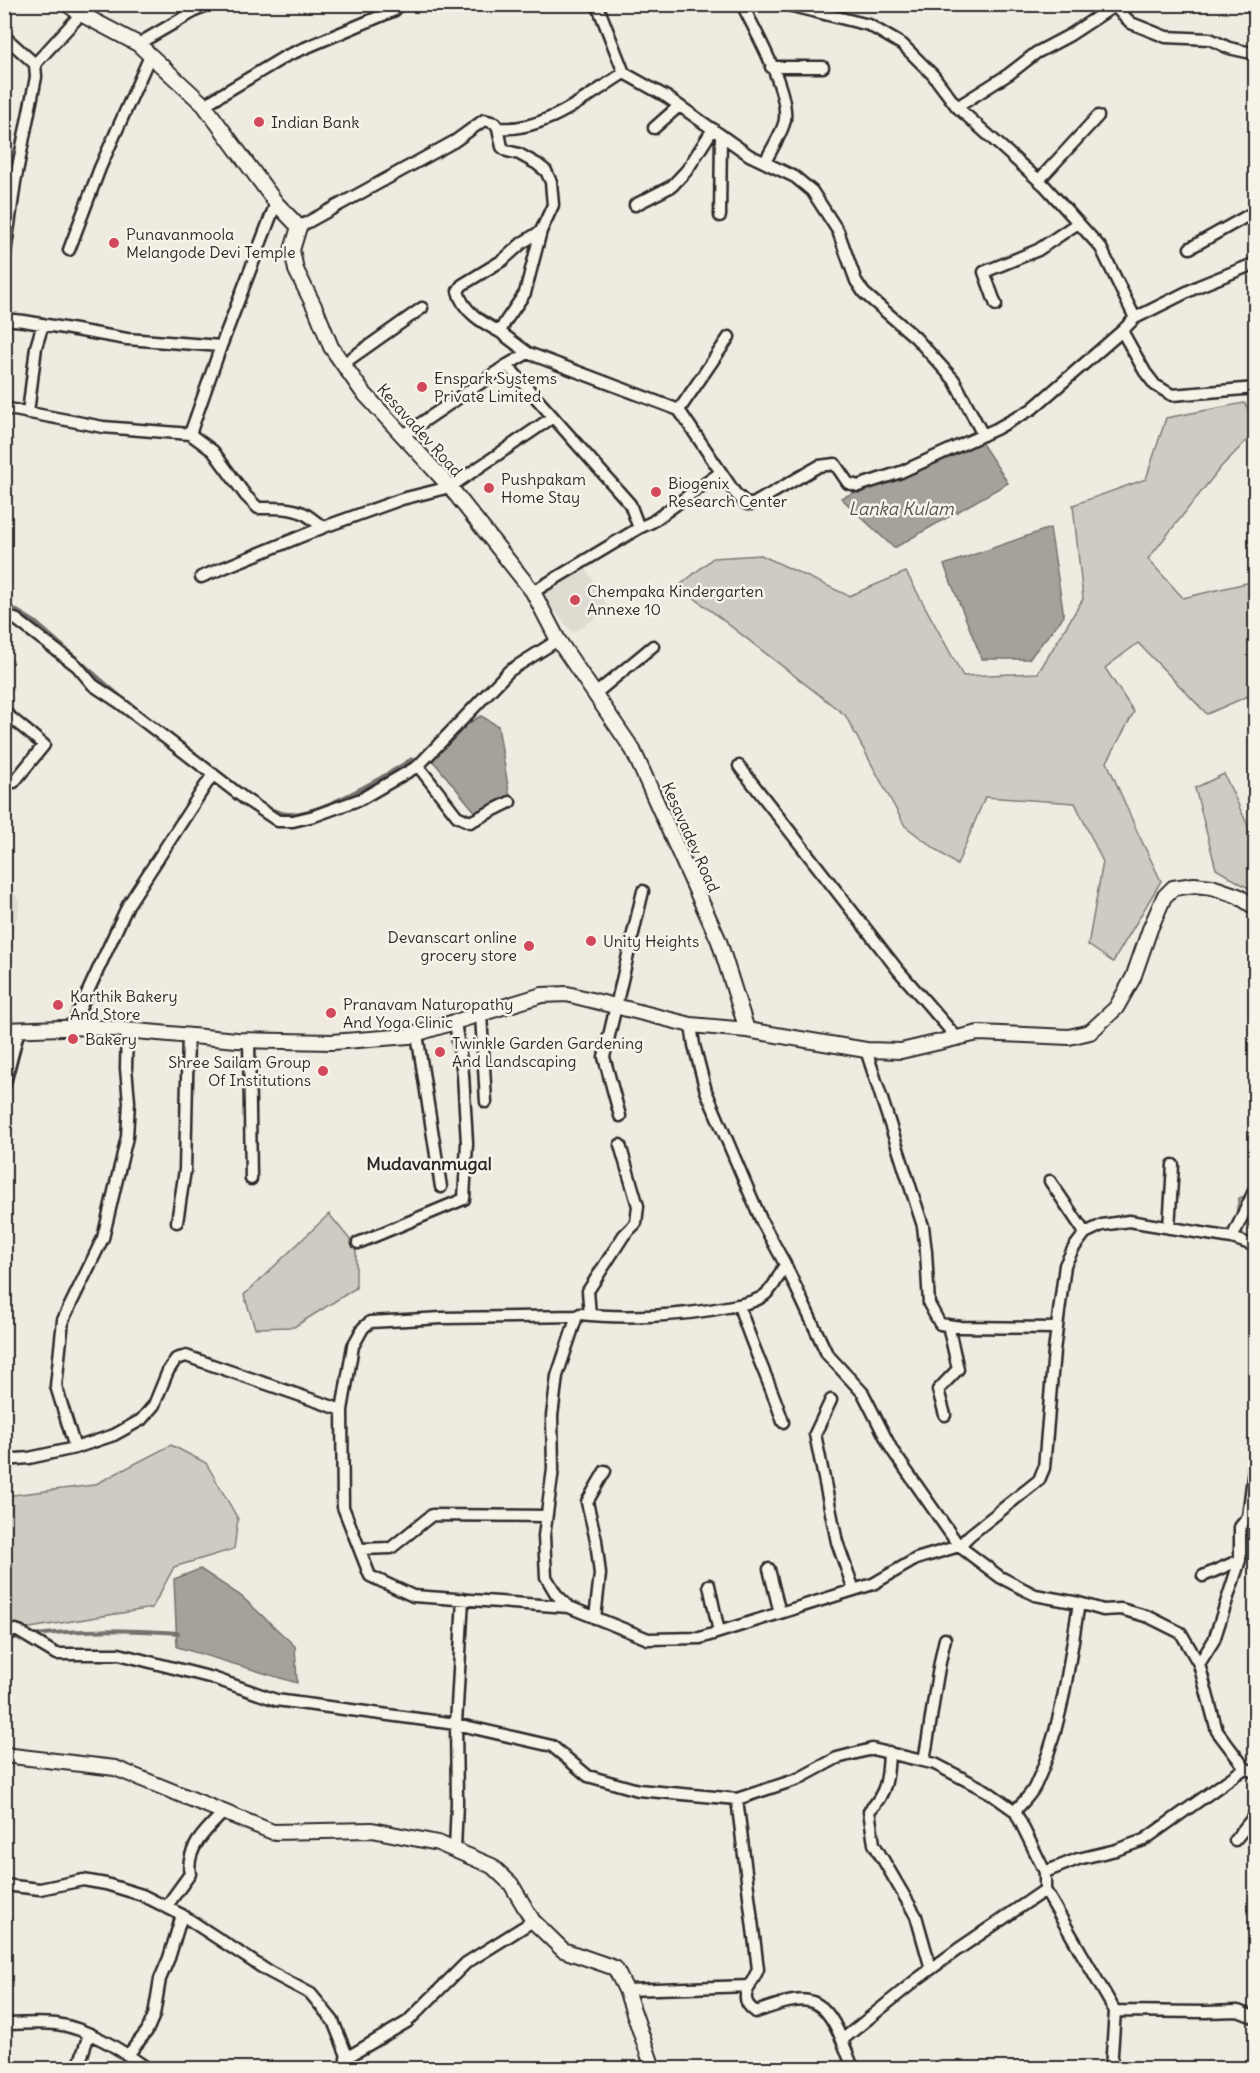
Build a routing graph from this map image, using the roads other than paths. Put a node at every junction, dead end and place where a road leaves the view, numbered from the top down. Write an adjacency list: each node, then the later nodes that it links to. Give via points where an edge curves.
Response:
1 (67, 4): 8 (street)
2 (207, 4): 10 (street)
3 (597, 4): 16 (street)
4 (742, 4): 14 (street)
5 (784, 4): 19 (street, via 869,25 903,45)
6 (1113, 5): 11 (street, via 1131,23 1166,37 1210,39); 19 (street)
7 (395, 10): 17 (street, via 286,56)
8 (81, 14): 10 (street); 13 (street)
9 (4, 36): 13 (street)
10 (138, 44): 12 (street)
11 (1256, 54)
12 (150, 56): 17 (street); 35 (street)
13 (35, 64): 33 (street, via 36,77)
14 (771, 67): 15 (street); 24 (street, via 783,99 785,120)
15 (823, 67)
16 (624, 73): 18 (street); 21 (street, via 555,116 527,127)
17 (204, 105): 26 (street)
18 (680, 106): 22 (street); 23 (street)
19 (957, 107): 25 (street)
20 (1098, 116): 25 (street)
21 (498, 128): 31 (street, via 484,120 455,141); 32 (street, via 502,147 537,164 551,182 553,205)
22 (654, 128)
23 (717, 132): 24 (street); 27 (street, via 672,186); 29 (street)
24 (765, 162): 56 (street, via 795,177 812,192 838,231 864,293 915,337 954,380)
25 (1039, 180): 30 (street)
26 (276, 203): 31 (street); 46 (street)
27 (635, 205)
28 (1256, 211): 34 (street)
29 (720, 216)
30 (1078, 223): 38 (street, via 1038,250 984,272); 40 (street, via 1101,248)
31 (299, 227): 48 (street, Kesavadev Road, via 292,250 296,270 331,347)
32 (541, 231): 44 (street, via 525,293); 44 (street, via 458,291 470,312)
33 (6, 246): 36 (street)
34 (1190, 248)
35 (69, 250)
36 (4, 261)
37 (1256, 263): 40 (street, via 1199,285)
38 (996, 305)
39 (422, 308): 48 (street)
40 (1135, 318): 43 (street)
41 (4, 319): 42 (street)
42 (43, 324): 46 (street, via 127,339); 53 (street, via 36,347)
43 (1122, 331): 50 (street, via 1155,385 1172,395); 56 (street, via 1032,409)
44 (500, 332): 47 (street)
45 (729, 337): 52 (street)
46 (221, 346): 55 (street)
47 (528, 352): 49 (street); 52 (street)
48 (344, 364): 57 (street, Kesavadev Road)
49 (507, 365): 54 (street); 57 (street)
50 (1256, 388)
51 (4, 408): 53 (street)
52 (679, 410): 58 (street)
53 (28, 413): 55 (street, via 103,427)
54 (553, 417): 59 (street); 61 (street, via 630,504)
55 (190, 434): 60 (street, via 213,451 258,508 286,508 306,514)
56 (983, 435): 58 (street, via 902,472 858,486 848,483 835,464 819,466 753,504 742,501)
57 (402, 436): 59 (street, Kesavadev Road)
58 (721, 472): 61 (street)
59 (450, 487): 60 (street, via 402,499); 63 (street, Kesavadev Road)
60 (324, 527): 62 (street)
61 (639, 528): 63 (street)
62 (201, 577)
63 (533, 592): 65 (street, Kesavadev Road)
64 (4, 615): 71 (street, via 17,620 77,666 93,685)
65 (558, 640): 67 (street, Kesavadev Road); 69 (street, via 508,671)
66 (653, 646): 67 (street)
67 (595, 694): 84 (street, Kesavadev Road, via 633,750 719,941)
68 (4, 712): 72 (street, via 44,745)
69 (418, 766): 71 (street, via 362,799 292,821 278,821); 73 (street, via 465,821 474,821)
70 (739, 766): 87 (street, via 898,970)
71 (213, 774): 80 (street, via 128,905)
72 (14, 782)
73 (510, 802)
74 (643, 891): 76 (street)
75 (1256, 908): 87 (street, via 1238,896 1212,887 1173,888 1164,897 1133,978 1116,1008 1090,1032 1069,1036 978,1033)
76 (615, 1005): 77 (street, via 567,994 542,995); 79 (street); 92 (street, via 604,1057)
77 (481, 1014): 78 (street); 91 (street)
78 (455, 1022): 85 (street); 103 (street, via 464,1074 464,1199)
79 (691, 1025): 84 (street); 105 (street, via 706,1091 762,1222)
80 (71, 1028): 81 (street); 83 (street)
81 (19, 1029): 82 (street); 90 (street)
82 (4, 1030)
83 (127, 1030): 86 (street); 115 (street, via 129,1102 124,1148 103,1238 63,1320 56,1386)
84 (747, 1030): 89 (street)
85 (417, 1034): 88 (street, via 332,1042); 97 (street)
86 (188, 1035): 88 (street); 99 (street, via 185,1170)
87 (958, 1039): 89 (street, via 901,1052)
88 (249, 1040): 95 (street)
89 (866, 1050): 109 (street, via 923,1227 929,1304 940,1324)
90 (4, 1088)
91 (486, 1102)
92 (620, 1116)
93 (620, 1145): 107 (street, via 638,1206 636,1223 588,1291)
94 (1173, 1165): 100 (street)
95 (251, 1179)
96 (1050, 1181): 101 (street)
97 (441, 1187)
98 (1256, 1187): 102 (street)
99 (177, 1222)
100 (1169, 1228): 101 (street, via 1129,1221 1102,1224); 102 (street)
101 (1085, 1233): 110 (street, via 1065,1265)
102 (1232, 1238): 104 (street)
103 (358, 1243)
104 (1256, 1246)
105 (785, 1264): 106 (street, via 771,1289 759,1299); 121 (street, via 827,1354 863,1393 892,1450)
106 (739, 1305): 107 (street, via 681,1313); 114 (street)
107 (590, 1315): 108 (street)
108 (577, 1316): 112 (street, via 370,1322 353,1346); 119 (street, via 557,1376 552,1416 553,1468)
109 (948, 1325): 110 (street); 113 (street, via 958,1369 938,1390)
110 (1056, 1328): 121 (street, via 1044,1468 1039,1480)
111 (831, 1400): 127 (street, via 815,1434 837,1542)
112 (342, 1410): 115 (street, via 186,1356 176,1359 154,1405 141,1420 114,1436); 122 (street, via 343,1507)
113 (945, 1415)
114 (783, 1422)
115 (75, 1448): 117 (street, via 40,1457)
116 (1256, 1453): 120 (street)
117 (4, 1460)
118 (605, 1471): 132 (street, via 587,1502 600,1574)
119 (546, 1516): 122 (street, via 432,1515 391,1548); 130 (street, via 546,1577)
120 (1252, 1516): 123 (street, via 1240,1527)
121 (959, 1546): 127 (street, via 916,1558 873,1584); 129 (street, via 1000,1577 1035,1595)
122 (360, 1549): 128 (street, via 370,1576 413,1596)
123 (1240, 1560): 125 (street); 136 (street, via 1214,1640)
124 (769, 1569): 131 (street)
125 (1203, 1576)
126 (709, 1585): 133 (street)
127 (854, 1590): 131 (street)
128 (463, 1599): 130 (street); 137 (street)
129 (1079, 1603): 136 (street, via 1149,1617 1181,1633); 143 (street, via 1067,1684 1050,1744 1035,1788)
130 (569, 1607): 132 (street)
131 (780, 1613): 133 (street)
132 (595, 1618): 133 (street, via 648,1639 700,1638)
133 (719, 1632)
134 (4, 1635): 137 (street, via 16,1630 56,1654 119,1654 213,1678 276,1700)
135 (945, 1639): 140 (street)
136 (1199, 1664): 141 (street, via 1217,1731)
137 (456, 1724): 142 (street, via 552,1746 588,1776 638,1790); 147 (street)
138 (889, 1752): 140 (street); 142 (street, via 872,1749 837,1758 798,1779); 154 (street, via 882,1798 869,1811 874,1844 916,1916)
139 (4, 1755): 144 (street, via 115,1768)
140 (924, 1761): 143 (street, via 987,1791)
141 (1250, 1771): 148 (street, via 1144,1840)
142 (737, 1799): 155 (street, via 758,1969)
143 (1015, 1811): 148 (street)
144 (223, 1813): 147 (street, via 273,1832 372,1830); 151 (street, via 198,1839 188,1863 189,1874)
145 (1256, 1814): 146 (street)
146 (1235, 1840)
147 (455, 1850): 153 (street, via 492,1866 512,1884)
148 (1045, 1872): 150 (street)
149 (4, 1885): 151 (street, via 40,1890 83,1880 142,1895)
150 (1045, 1890): 154 (street); 157 (street)
151 (166, 1907): 152 (street)
152 (182, 1916): 162 (street, via 160,1979 154,2015); 163 (street, via 311,1994 333,2020)
153 (532, 1921): 156 (street, via 563,1950 615,1968); 163 (street, via 466,1963 407,2022)
154 (931, 1970): 161 (street)
155 (750, 1986): 156 (street); 161 (street, via 746,2000 756,2012 786,2002 805,2000 818,2004 830,2013)
156 (626, 1990): 166 (street)
157 (1115, 2011): 158 (street, via 1238,2011); 168 (street)
158 (1256, 2018)
159 (4, 2024): 160 (street, via 57,2024)
160 (89, 2034): 162 (street); 164 (street)
161 (843, 2040): 167 (street)
162 (128, 2055): 165 (street)
163 (349, 2063)
164 (78, 2068)
165 (147, 2068)
166 (654, 2068)
167 (853, 2068)
168 (1111, 2068)

